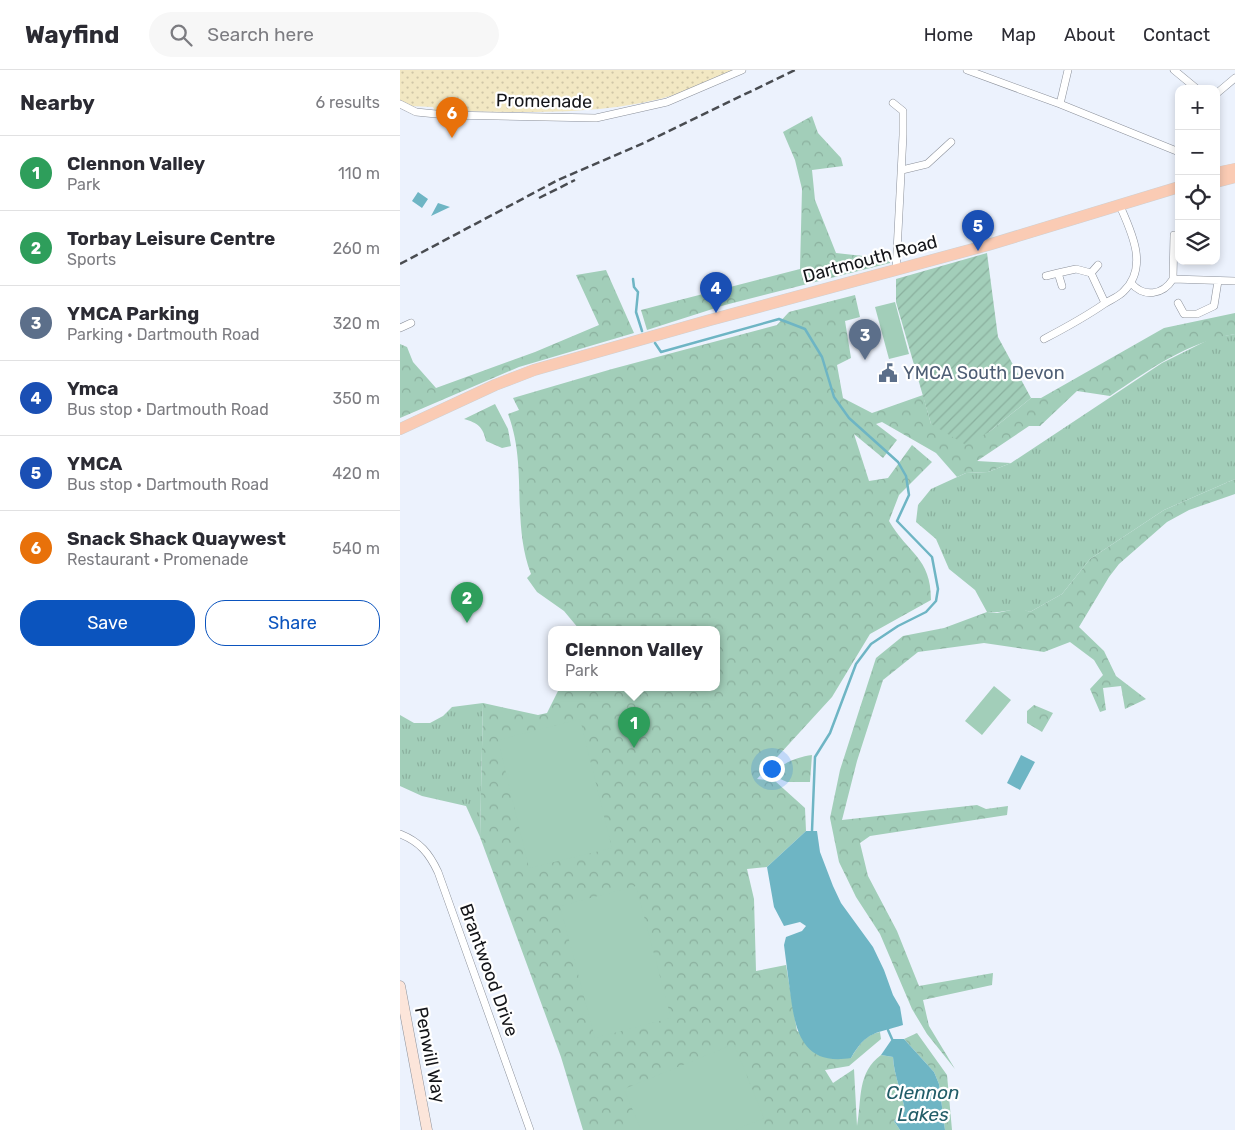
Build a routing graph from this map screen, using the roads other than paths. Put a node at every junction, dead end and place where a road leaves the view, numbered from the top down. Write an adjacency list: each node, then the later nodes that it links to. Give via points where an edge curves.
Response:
1 (742, 70): 11 (street, Promenade, via 667,102 596,118 446,115 416,112)
2 (967, 70): 6 (street)
3 (990, 70): 6 (street)
4 (1068, 70): 12 (street)
5 (1174, 70): 8 (street)
6 (986, 78): 12 (street)
7 (1235, 78): 9 (street)
8 (1192, 85)
9 (1220, 91)
10 (892, 103): 16 (street, via 903,112)
11 (400, 104)
12 (1060, 104): 14 (street)
13 (951, 142): 16 (street, via 927,164)
14 (1175, 150)
15 (1235, 169): 17 (main road)
16 (902, 170): 24 (street)
17 (1220, 172)
18 (1235, 178): 19 (main road)
19 (1220, 181)
20 (1175, 189): 21 (main road, Dartmouth Road)
21 (1120, 206): 24 (main road, Dartmouth Road); 31 (street, via 1137,252)
22 (1175, 235): 28 (street)
23 (1098, 265): 26 (street)
24 (896, 271): 38 (main road, Dartmouth Road, via 534,370)
25 (1058, 273): 26 (street, via 1076,269); 27 (street); 32 (street)
26 (1091, 273): 33 (street)
27 (1046, 276)
28 (1173, 278): 29 (street); 31 (street, via 1161,291 1151,294 1138,291)
29 (1218, 281): 30 (street); 34 (street, via 1214,306 1197,314 1184,314)
30 (1235, 281)
31 (1131, 283): 33 (street)
32 (1062, 286)
33 (1105, 303): 37 (street)
34 (1178, 303)
35 (411, 323): 36 (street)
36 (400, 328)
37 (1044, 339)
38 (400, 429)
39 (400, 834): 42 (street, Brantwood Drive, via 415,841 429,854 438,872)
40 (400, 986): 41 (street, Penwill Way)
41 (428, 1130)
42 (530, 1130)

